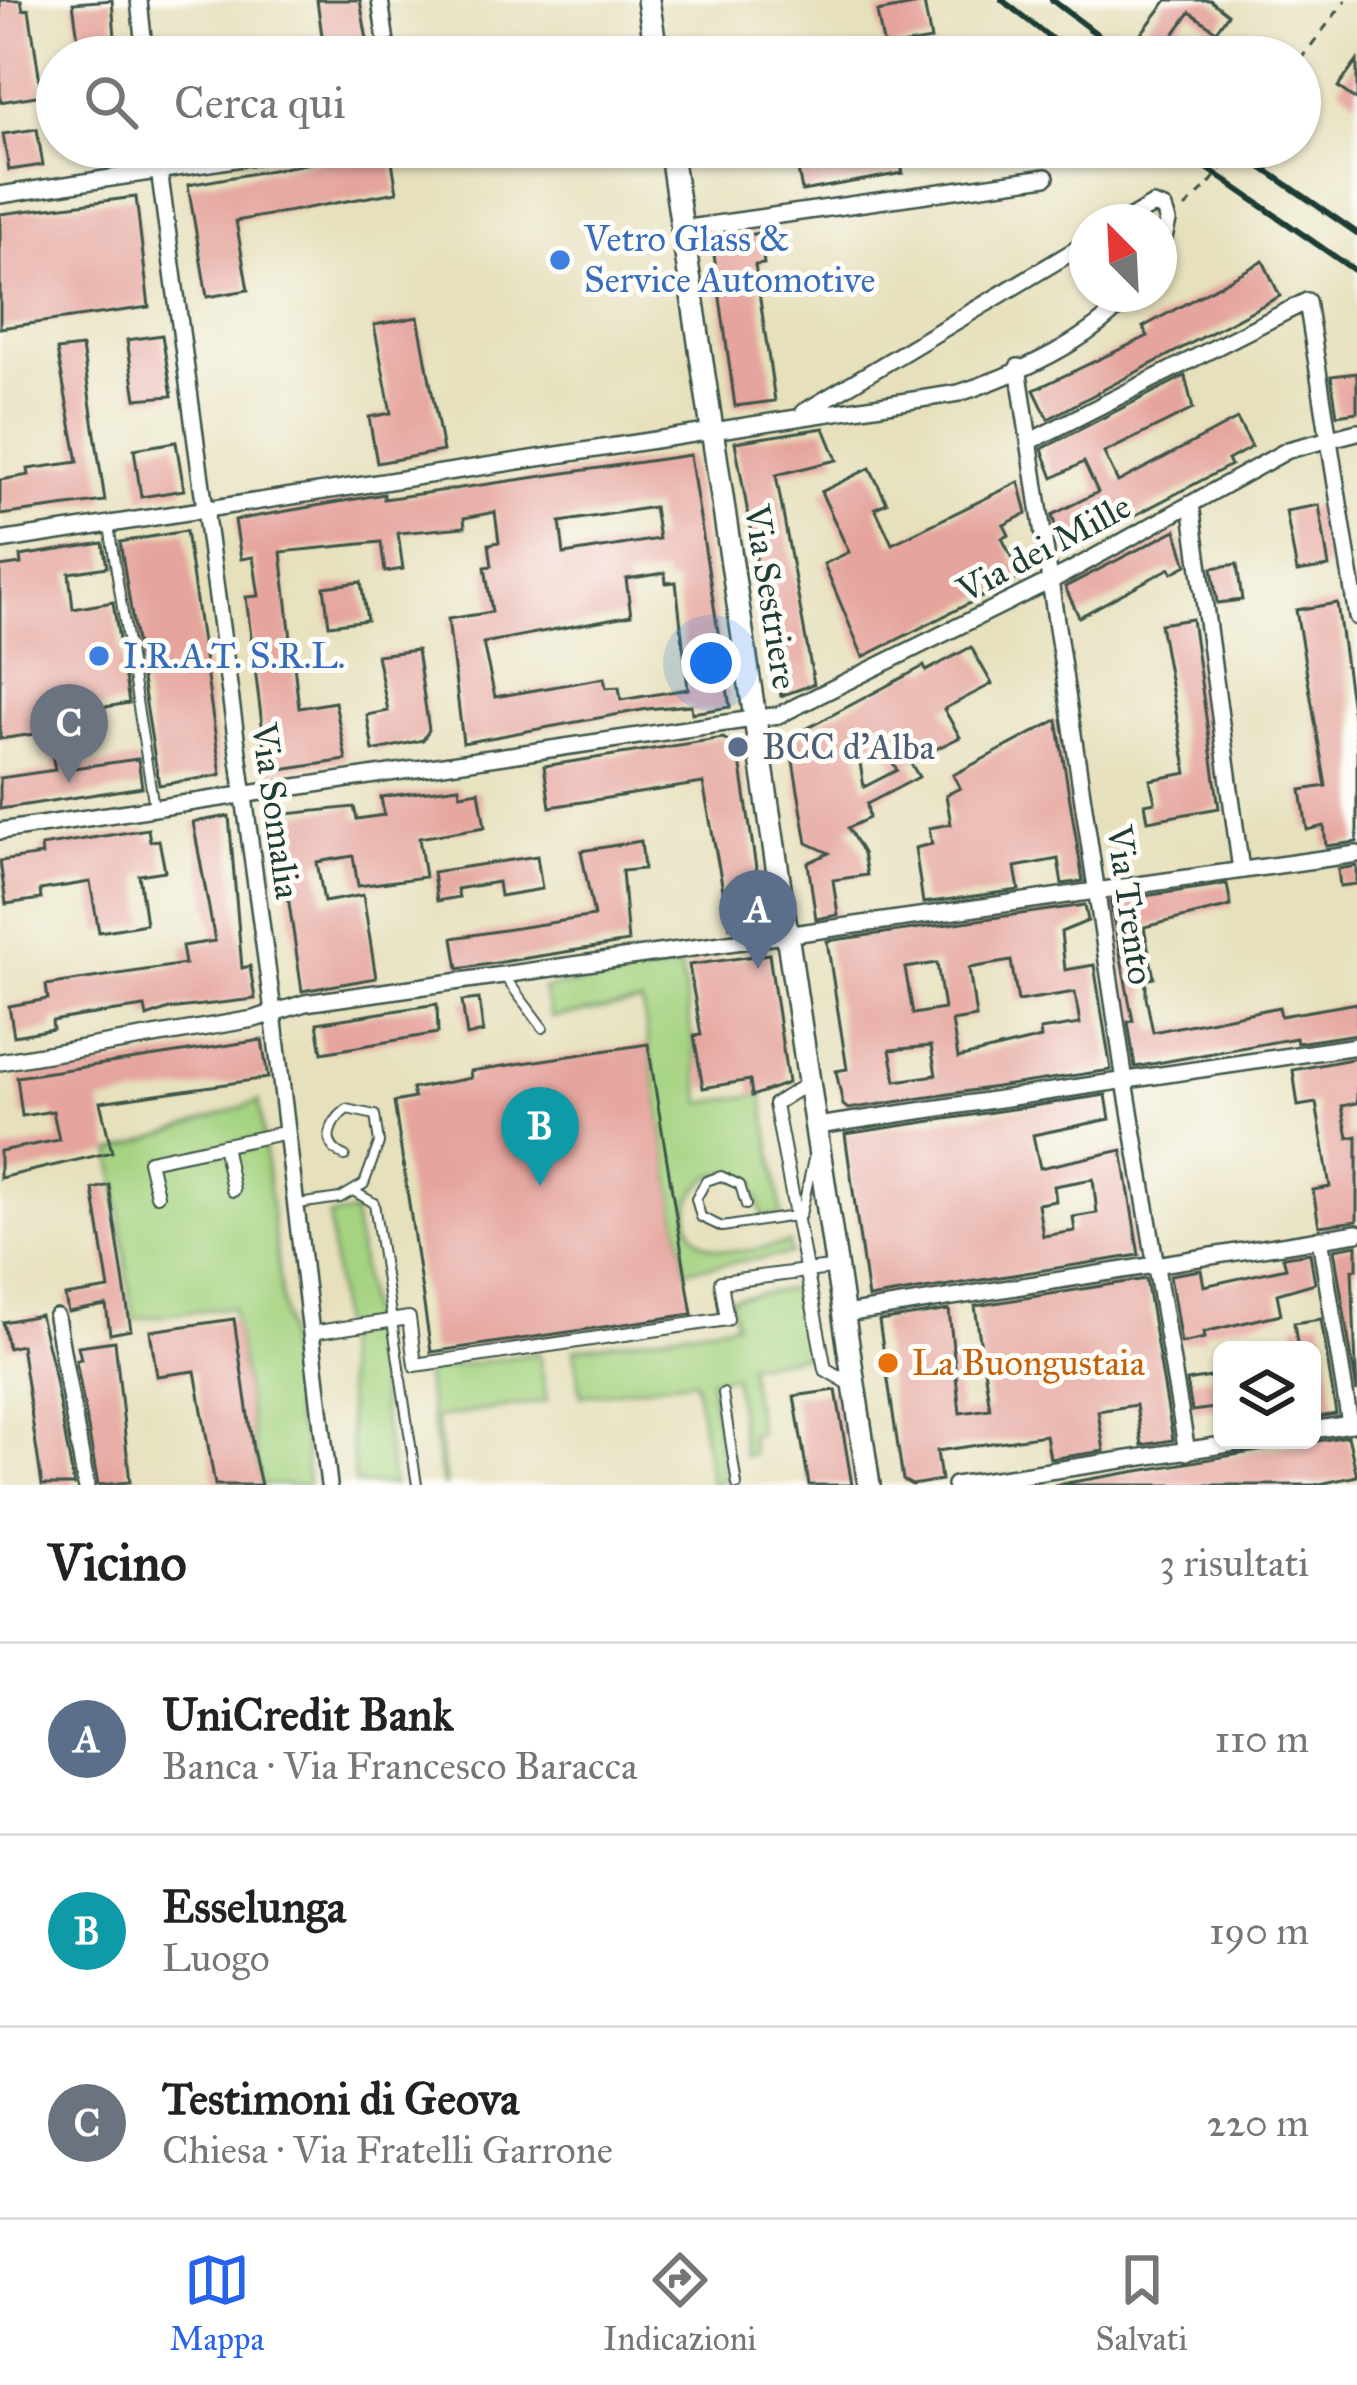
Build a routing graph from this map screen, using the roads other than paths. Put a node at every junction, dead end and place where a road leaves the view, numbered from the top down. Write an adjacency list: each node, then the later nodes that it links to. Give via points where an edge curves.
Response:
1 (139, 0): 4 (street)
2 (380, 0): 5 (street)
3 (648, 0): 6 (main road)
4 (143, 36)
5 (385, 36)
6 (654, 36)
7 (159, 168): 10 (street, Via Somalia)
8 (178, 168): 10 (street)
9 (673, 168): 13 (main road, Via Sestriere)
10 (159, 171): 12 (street); 23 (street, Via Somalia)
11 (1046, 176): 13 (street)
12 (0, 195)
13 (682, 229): 18 (main road, Via Sestriere)
14 (1069, 254): 17 (street)
15 (1115, 312): 16 (street)
16 (1018, 367): 17 (street, via 959,393); 21 (street, Via Trento)
17 (797, 417): 18 (street)
18 (711, 431): 23 (street); 28 (main road, Via Sestriere)
19 (1357, 432): 20 (street, Via dei Mille)
20 (1331, 436): 21 (street, via 1307,301); 22 (street, Via dei Mille); 27 (street)
21 (1031, 441): 26 (street, Via Trento)
22 (1191, 504): 26 (street, Via dei Mille); 33 (street)
23 (205, 510): 24 (street); 29 (street, Via Somalia)
24 (109, 524): 25 (street); 30 (lane)
25 (0, 541)
26 (1051, 580): 28 (street, Via dei Mille); 34 (street, Via Trento)
27 (1357, 617)
28 (758, 721): 29 (street, Via dei Mille); 35 (main road, Via Sestriere)
29 (244, 793): 30 (street, Via dei Mille); 37 (street, Via Somalia)
30 (154, 807): 31 (street, Via dei Mille)
31 (0, 831)
32 (1357, 854): 33 (street)
33 (1241, 870): 34 (street)
34 (1099, 894): 35 (street); 42 (street, Via Trento)
35 (789, 934): 36 (street); 41 (main road, Via Sestriere)
36 (503, 974): 37 (street); 38 (lane)
37 (273, 1012): 40 (street); 43 (street, Via Somalia)
38 (543, 1028)
39 (1357, 1046): 42 (street)
40 (0, 1062)
41 (811, 1081): 44 (main road, Via Sestriere); 52 (street, via 775,1104)
42 (1125, 1081): 44 (street); 55 (street, Via Trento)
43 (288, 1132): 45 (street); 50 (street, Via Somalia)
44 (819, 1137): 52 (lane, via 806,1205); 56 (main road, Via Sestriere)
45 (224, 1145): 47 (street); 49 (street, via 149,1161)
46 (345, 1156): 48 (lane, via 331,1144 335,1118 347,1109 375,1115 379,1143)
47 (233, 1190)
48 (355, 1192): 50 (lane); 60 (lane, via 374,1203)
49 (157, 1195)
50 (296, 1204): 61 (street, Via Somalia)
51 (746, 1205): 52 (lane, via 740,1185 721,1176 706,1181 696,1199 700,1217 716,1227)
52 (796, 1216): 57 (street)
53 (1357, 1233): 54 (street)
54 (1320, 1238): 55 (street); 64 (street)
55 (1155, 1265): 58 (street); 67 (street, Via Trento)
56 (838, 1267): 57 (street); 58 (main road, Via Sestriere)
57 (806, 1270): 60 (street, via 722,1282 728,1319 416,1365 409,1318); 62 (street, via 824,1370)
58 (844, 1314): 62 (main road, Via Sestriere)
59 (56, 1317): 68 (street)
60 (393, 1321): 61 (street); 70 (lane)
61 (311, 1333): 69 (street, Via Somalia)
62 (855, 1386): 72 (main road, Via Sestriere)
63 (723, 1393): 71 (lane)
64 (1353, 1423): 65 (street)
65 (1321, 1428)
66 (1213, 1447): 67 (street)
67 (1187, 1452): 73 (street)
68 (86, 1485)
69 (329, 1485)
70 (417, 1485)
71 (737, 1485)
72 (869, 1485)
73 (955, 1485)

